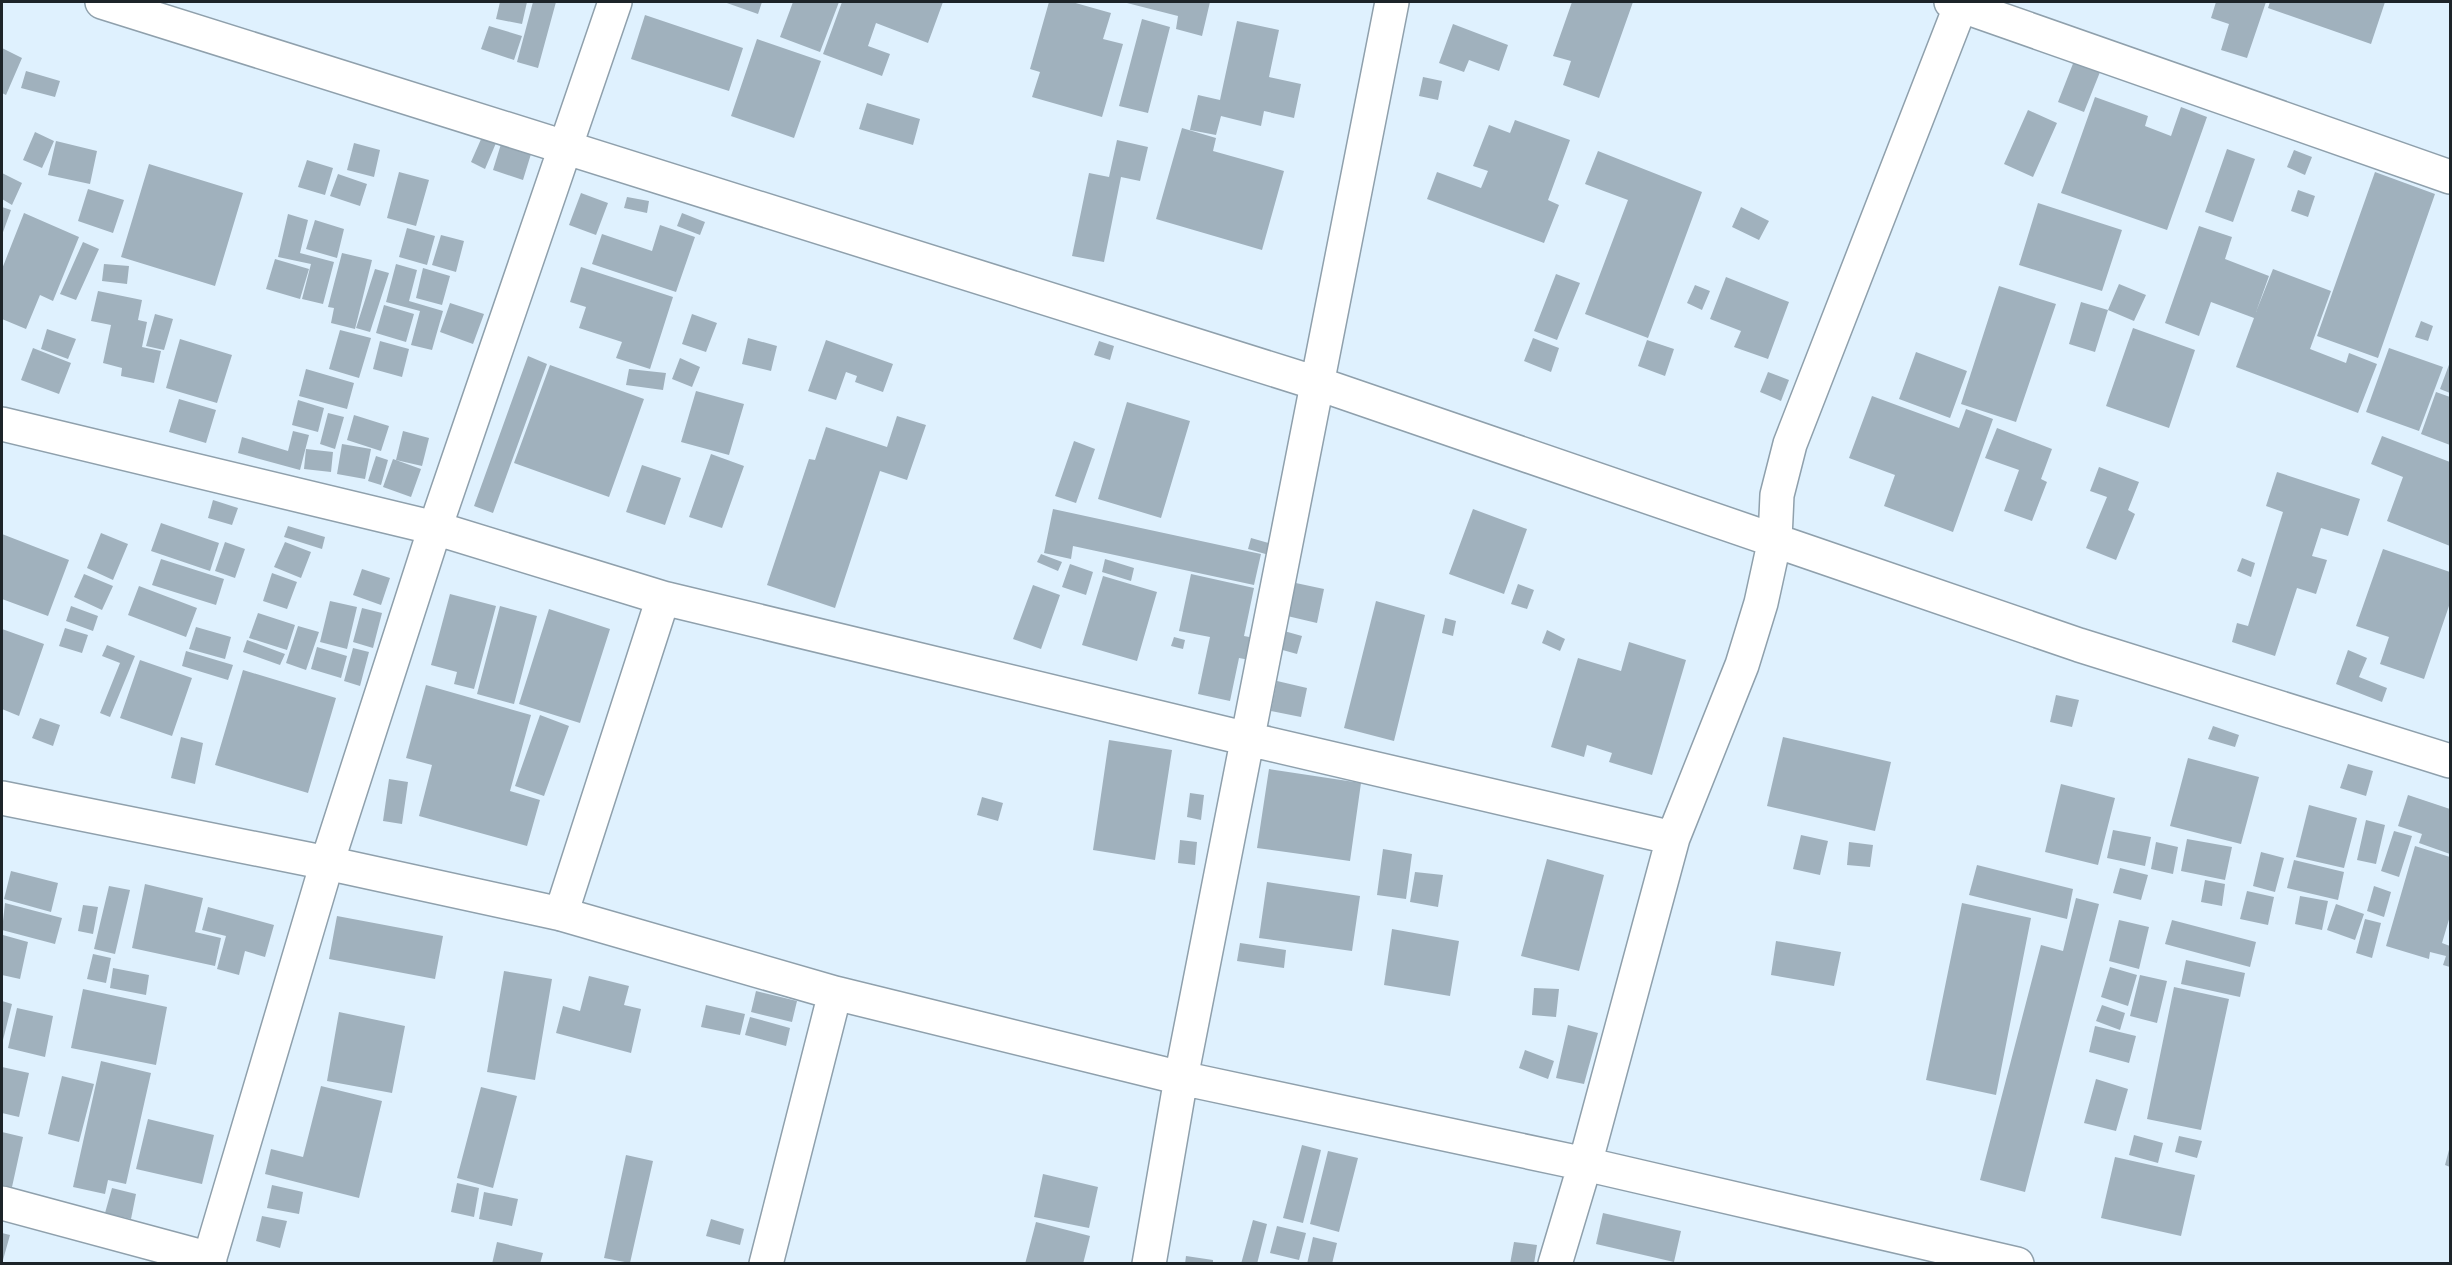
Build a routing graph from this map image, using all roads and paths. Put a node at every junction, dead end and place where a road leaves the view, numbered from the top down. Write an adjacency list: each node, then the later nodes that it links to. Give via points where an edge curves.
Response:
1 (102, 2): 5 (street)
2 (615, 2): 5 (street)
3 (1392, 2): 7 (street)
4 (1958, 3): 6 (street); 10 (street, via 1790,444 1777,495)
5 (567, 147): 7 (street); 9 (street)
6 (2451, 177)
7 (1316, 383): 10 (street); 12 (street)
8 (2, 424): 9 (street)
9 (435, 528): 11 (street); 16 (street)
10 (1775, 539): 13 (street, via 2079,645); 15 (street, via 1742,665)
11 (663, 598): 12 (street); 17 (street)
12 (1248, 740): 15 (street); 19 (street)
13 (2451, 761)
14 (2, 798): 16 (street)
15 (1673, 838): 20 (street)
16 (327, 863): 17 (street); 22 (street)
17 (561, 914): 18 (street)
18 (835, 993): 19 (street); 23 (street)
19 (1181, 1078): 20 (street); 24 (street)
20 (1585, 1164): 25 (street); 26 (street)
21 (2, 1203): 22 (street)
22 (209, 1261)
23 (766, 1263)
24 (1149, 1263)
25 (1555, 1263)
26 (2017, 1263)

